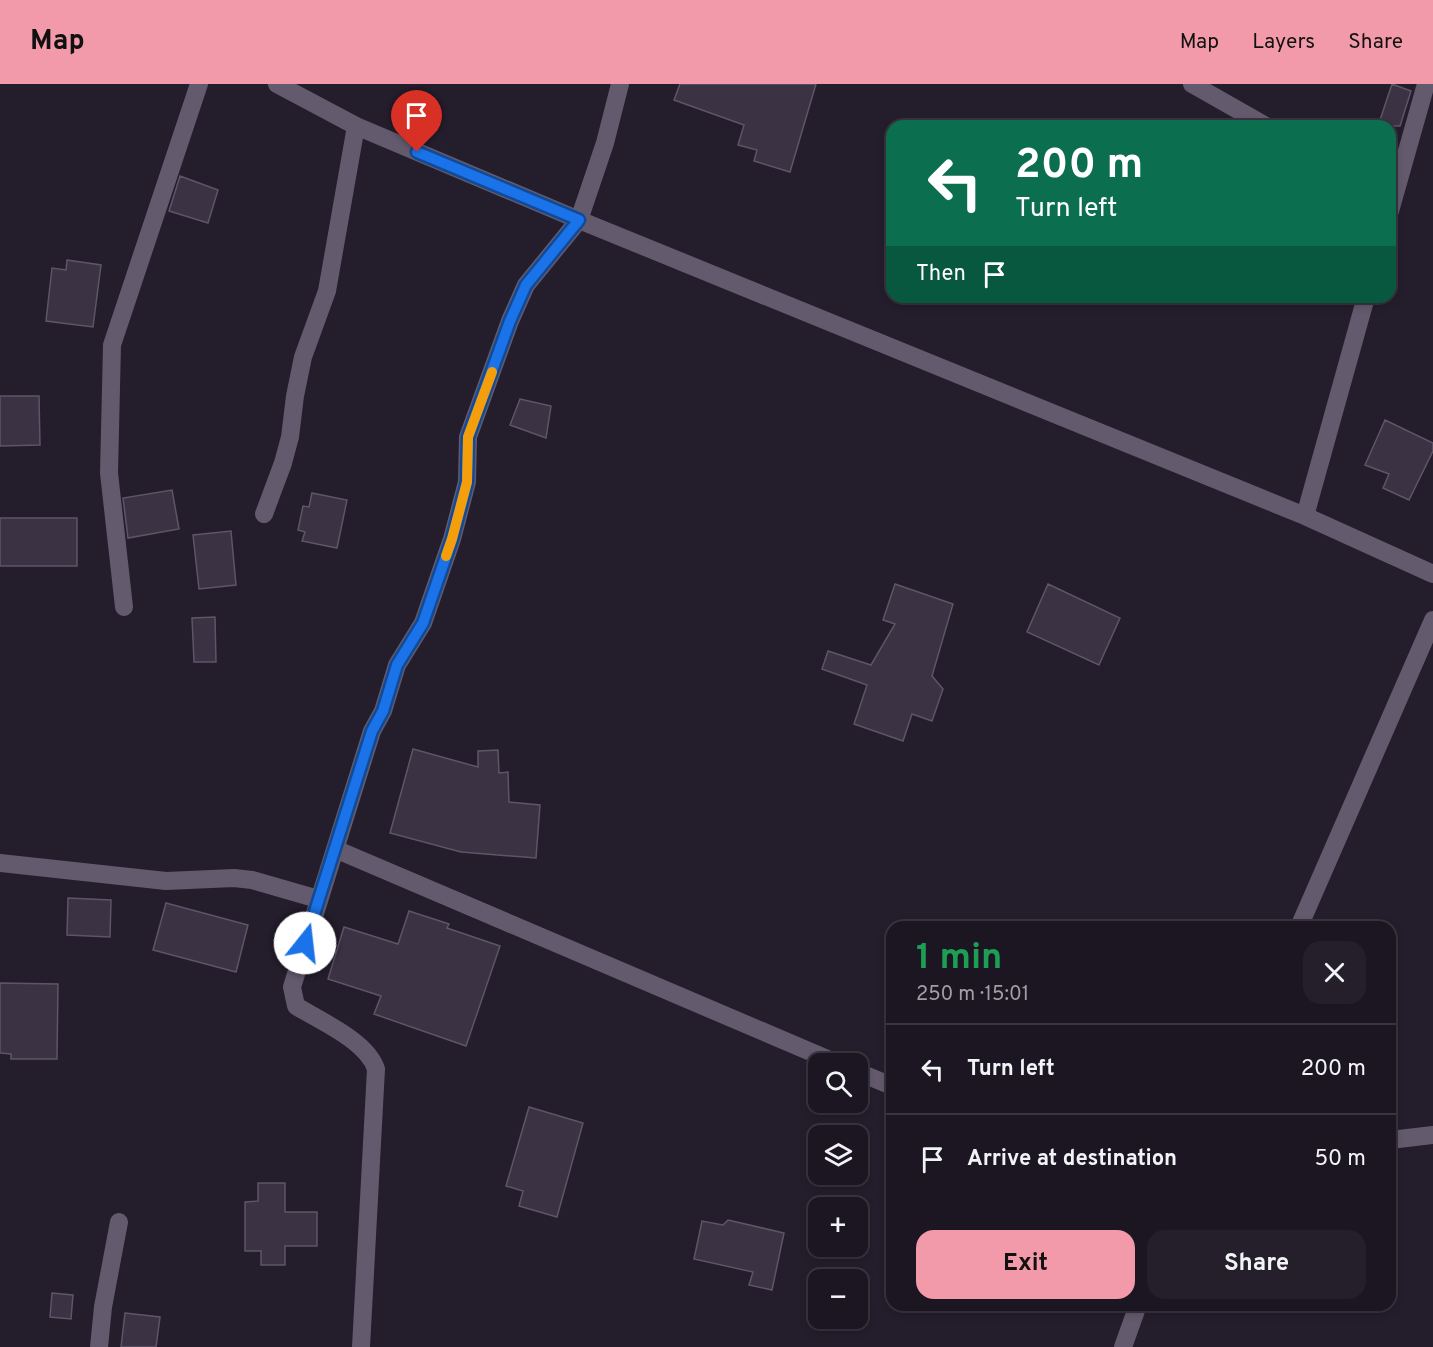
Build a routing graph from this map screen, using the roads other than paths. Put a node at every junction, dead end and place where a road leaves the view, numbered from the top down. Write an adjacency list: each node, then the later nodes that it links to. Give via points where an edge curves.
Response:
1 (199, 84): 14 (street, via 112,345 109,473)
2 (277, 84): 7 (street)
3 (620, 84): 9 (street)
4 (1192, 84): 6 (street)
5 (1426, 84): 8 (street)
6 (1255, 120)
7 (356, 126): 9 (street); 11 (street, via 327,291 303,357 285,454)
8 (1396, 182)
9 (579, 220): 12 (street); 16 (street, via 526,285 510,321 468,437 467,482 452,539 423,623 397,665 383,711 372,731)
10 (1364, 303): 12 (street)
11 (264, 514)
12 (1305, 516): 13 (street)
13 (1433, 574)
14 (124, 607)
15 (1433, 620): 19 (street)
16 (335, 849): 18 (street); 20 (street)
17 (0, 864): 18 (street, via 166,880 234,878)
18 (318, 899): 28 (street, via 292,996 296,1006 364,1048 376,1069)
19 (1302, 921)
20 (813, 1053)
21 (868, 1076): 22 (street)
22 (886, 1084)
23 (1433, 1135): 24 (street)
24 (1396, 1139)
25 (119, 1222): 27 (street)
26 (1136, 1311): 29 (street)
27 (99, 1347)
28 (361, 1347)
29 (1123, 1347)

